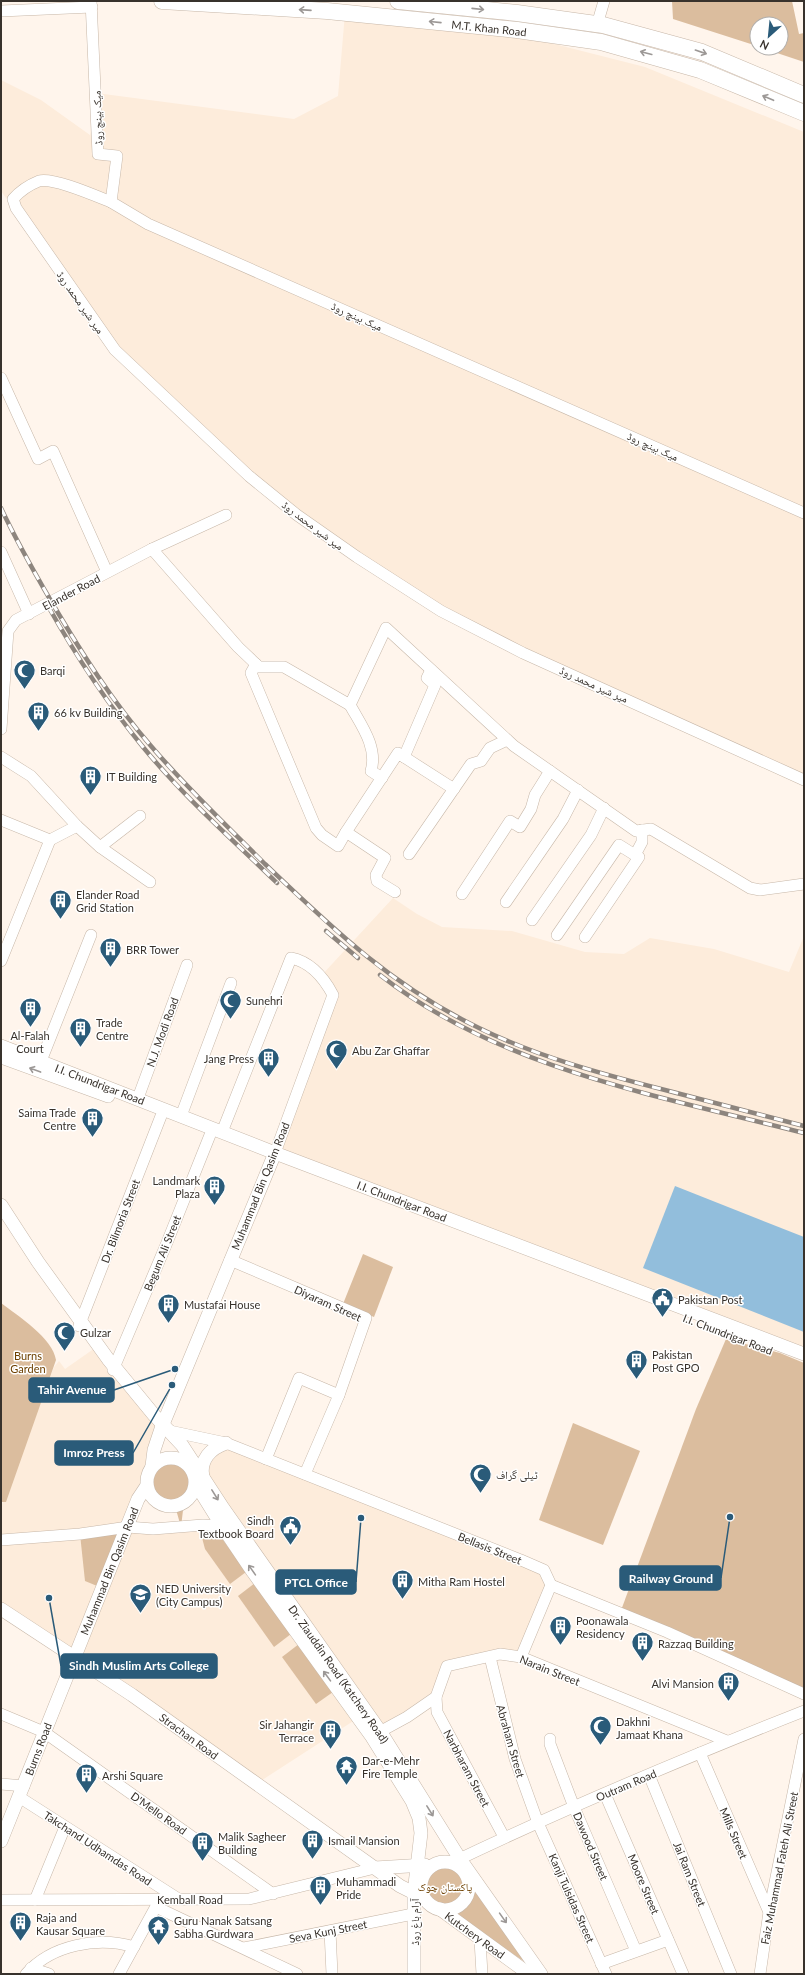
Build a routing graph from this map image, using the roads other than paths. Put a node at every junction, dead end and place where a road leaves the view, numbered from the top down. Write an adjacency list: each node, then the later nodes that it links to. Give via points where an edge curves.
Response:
1 (162, 1): 8 (highway, M.T. Khan Road, one-way to 1, via 700,70 601,42 517,30 326,11)
2 (398, 1): 6 (highway, M.T. Khan Road, one-way to 6)
3 (604, 1): 6 (street)
4 (91, 4): 5 (street); 9 (street, میک ہینچ روڈ, via 98,154 116,156)
5 (1, 11)
6 (597, 24): 7 (highway, M.T. Khan Road, one-way to 7, via 702,52)
7 (804, 95)
8 (804, 113)
9 (111, 202): 11 (street, میک ہینچ روڈ, via 148,224); 26 (street, میر شیر محمد روڈ, via 64,184 40,181 21,190 13,199 16,208 115,350 254,479 297,515 441,611 523,653)
10 (1, 378): 15 (street, via 38,459 53,451)
11 (804, 513)
12 (226, 515): 13 (street, Elander Road)
13 (152, 549): 15 (street, Elander Road); 17 (street)
14 (1, 552): 16 (street)
15 (107, 572): 16 (street, Elander Road)
16 (29, 614): 20 (street, Elander Road, via 16,620 8,631)
17 (256, 664): 19 (street, via 259,667 284,667); 34 (street, via 250,673 316,828 338,846)
18 (431, 670): 19 (street, via 386,628); 21 (street); 23 (street, via 427,678 435,685)
19 (350, 705): 25 (street, via 370,741 374,762 371,771)
20 (1, 729)
21 (507, 740): 24 (street); 27 (street, via 490,748 481,761 471,764)
22 (1, 757): 32 (street, via 31,776)
23 (404, 757): 25 (street, via 398,753); 27 (street)
24 (550, 771): 28 (street); 42 (street, via 520,827 510,821)
25 (382, 778): 34 (street)
26 (804, 780)
27 (454, 789): 37 (street)
28 (578, 790): 29 (street); 43 (street, via 563,819)
29 (604, 808): 33 (street, via 636,831); 44 (street, via 591,834)
30 (140, 816): 36 (street)
31 (1, 820): 35 (street)
32 (77, 826): 35 (street); 36 (street)
33 (642, 830): 38 (street, via 642,842); 40 (street, via 651,829 750,888 760,890)
34 (346, 832): 41 (street, via 385,858 376,875 377,881)
35 (50, 840): 49 (street)
36 (100, 847): 39 (street)
37 (409, 854)
38 (635, 854): 46 (street, via 619,845); 47 (street, via 639,857)
39 (150, 882)
40 (804, 884)
41 (395, 892)
42 (462, 894)
43 (506, 902)
44 (532, 920)
45 (91, 935): 54 (street)
46 (557, 935)
47 (585, 937)
48 (291, 958): 58 (street, Begum Ali Street); 59 (street, Muhammad Bin Qasim Road, via 302,960 322,976 333,995)
49 (1, 961)
50 (187, 966): 55 (street, N.J. Modi Road)
51 (231, 983): 57 (street)
52 (1, 1046): 54 (main road, I.I. Chundrigar Road)
53 (1, 1057): 56 (main road, I.I. Chundrigar Road, one-way to 53)
54 (41, 1060): 55 (main road, I.I. Chundrigar Road)
55 (138, 1098): 57 (main road, I.I. Chundrigar Road)
56 (161, 1116): 58 (main road, I.I. Chundrigar Road); 63 (street, Dr. Bilmoria Street)
57 (181, 1116): 58 (main road, I.I. Chundrigar Road)
58 (216, 1133): 59 (main road, I.I. Chundrigar Road); 66 (street, Begum Ali Street)
59 (273, 1157): 62 (main road, Muhammad Bin Qasim Road); 64 (main road, I.I. Chundrigar Road); 65 (main road, I.I. Chundrigar Road)
60 (1, 1205): 63 (main road, Dr. Ziauddin Road (Katchery Road))
61 (1, 1218): 63 (main road, Dr. Ziauddin Road (Katchery Road), via 32,1264)
62 (230, 1260): 67 (street, Diyaram Street, via 366,1318); 68 (main road, Muhammad Bin Qasim Road)
63 (80, 1323): 66 (main road, Dr. Ziauddin Road (Katchery Road))
64 (804, 1354)
65 (804, 1363)
66 (114, 1368): 68 (main road, Dr. Ziauddin Road (Katchery Road))
67 (339, 1395): 70 (street, via 299,1378); 73 (street)
68 (164, 1428): 69 (street, Bellasis Street); 71 (main road, Muhammad Bin Qasim Road, via 154,1450); 72 (main road, Dr. Ziauddin Road (Katchery Road))
69 (226, 1443): 70 (street, Bellasis Street); 72 (main road, via 215,1447)
70 (266, 1459): 73 (street, Bellasis Street)
71 (152, 1466): 72 (main road, via 170,1457 178,1459); 74 (main road, via 146,1478)
72 (196, 1473): 74 (main road, via 189,1498 171,1507 159,1504 152,1498); 75 (main road, Dr. Ziauddin Road (Katchery Road), via 199,1489); 88 (main road, Dr. Ziauddin Road (Katchery Road), one-way to 88, via 223,1508)
73 (305, 1474): 78 (street, Bellasis Street, via 544,1570)
74 (146, 1486): 76 (main road, Muhammad Bin Qasim Road, via 138,1499)
75 (222, 1526): 76 (street, via 153,1529); 88 (main road, Dr. Ziauddin Road (Katchery Road), one-way to 75)
76 (128, 1527): 77 (street, via 80,1534); 80 (main road, Muhammad Bin Qasim Road)
77 (1, 1540)
78 (551, 1586): 82 (street); 83 (street, via 667,1632)
79 (1, 1608): 80 (main road, Strachan Road)
80 (75, 1657): 87 (main road, Burns Road); 106 (main road, Strachan Road)
81 (490, 1657): 82 (street, Narain Street, via 500,1654); 84 (street, Narain Street, via 447,1666); 99 (street, Abraham Street, via 515,1759)
82 (521, 1657): 91 (street, Narain Street)
83 (804, 1694)
84 (436, 1697): 88 (street); 101 (street, Narbharam Street, via 437,1712)
85 (804, 1711): 91 (street, Outram Road)
86 (1, 1714): 87 (street, D'Mello Road)
87 (44, 1732): 95 (main road, Burns Road); 107 (street, D'Mello Road)
88 (376, 1734): 97 (main road, Dr. Ziauddin Road (Katchery Road)); 103 (main road, Dr. Ziauddin Road (Katchery Road), one-way to 103)
89 (804, 1738): 114 (street, Faiz Muhammad Fateh Ali Street)
90 (550, 1739): 98 (street, Dawood Street)
91 (727, 1741): 92 (street, Outram Road)
92 (700, 1753): 93 (street, Outram Road); 114 (street, Mills Street)
93 (649, 1775): 96 (street, Outram Road); 134 (street, Jai Ram Street)
94 (1, 1784): 95 (street)
95 (21, 1791): 100 (street, Takchand Udhamdas Road); 102 (main road, Burns Road)
96 (605, 1794): 98 (street, Outram Road); 118 (street, Moore Street)
97 (412, 1801): 104 (main road, آرام باغ روڈ, via 419,1818 421,1833)
98 (574, 1807): 99 (street, Outram Road); 121 (street, Dawood Street)
99 (538, 1822): 101 (street, Outram Road); 122 (street, Kanji Tulsidas Street)
100 (65, 1827): 109 (street, Takchand Udhamdas Road); 111 (street)
101 (504, 1837): 103 (street, Outram Road)
102 (1, 1840)
103 (455, 1861): 105 (main road); 113 (main road, via 467,1876 469,1891 461,1904); 131 (main road, Dr. Ziauddin Road (Katchery Road), one-way to 131)
104 (417, 1865): 105 (main road); 106 (main road); 108 (main road, آرام باغ روڈ)
105 (432, 1866): 108 (main road, via 426,1871)
106 (375, 1868): 107 (street, Kemball Road); 108 (main road, Strachan Road)
107 (273, 1894): 109 (street, Kemball Road, via 249,1899)
108 (419, 1896): 113 (main road); 115 (main road, آرام باغ روڈ)
109 (177, 1898): 112 (street, Kemball Road)
110 (1, 1900): 111 (street, Kemball Road)
111 (35, 1900): 112 (street, Kemball Road)
112 (158, 1903): 119 (street); 120 (street)
113 (440, 1910): 117 (main road, Kutchery Road)
114 (769, 1912): 135 (street, Faiz Muhammad Fateh Ali Street)
115 (413, 1914): 116 (street, Seva Kunj Street); 128 (main road, آرام باغ روڈ)
116 (330, 1930): 120 (street, Seva Kunj Street); 127 (street)
117 (480, 1940): 129 (street); 130 (main road, Kutchery Road)
118 (668, 1940): 121 (street); 133 (street, Moore Street)
119 (134, 1947): 123 (street, via 118,1942 88,1942 58,1952 37,1963); 124 (street)
120 (244, 1948): 126 (street)
121 (636, 1951): 122 (street)
122 (601, 1964): 132 (street, Kanji Tulsidas Street)
123 (29, 1971): 125 (street)
124 (122, 1973)
125 (49, 1974)
126 (296, 1974)
127 (332, 1974)
128 (414, 1974)
129 (482, 1974)
130 (529, 1974)
131 (541, 1974)
132 (606, 1974)
133 (683, 1974)
134 (731, 1974)
135 (760, 1974)

